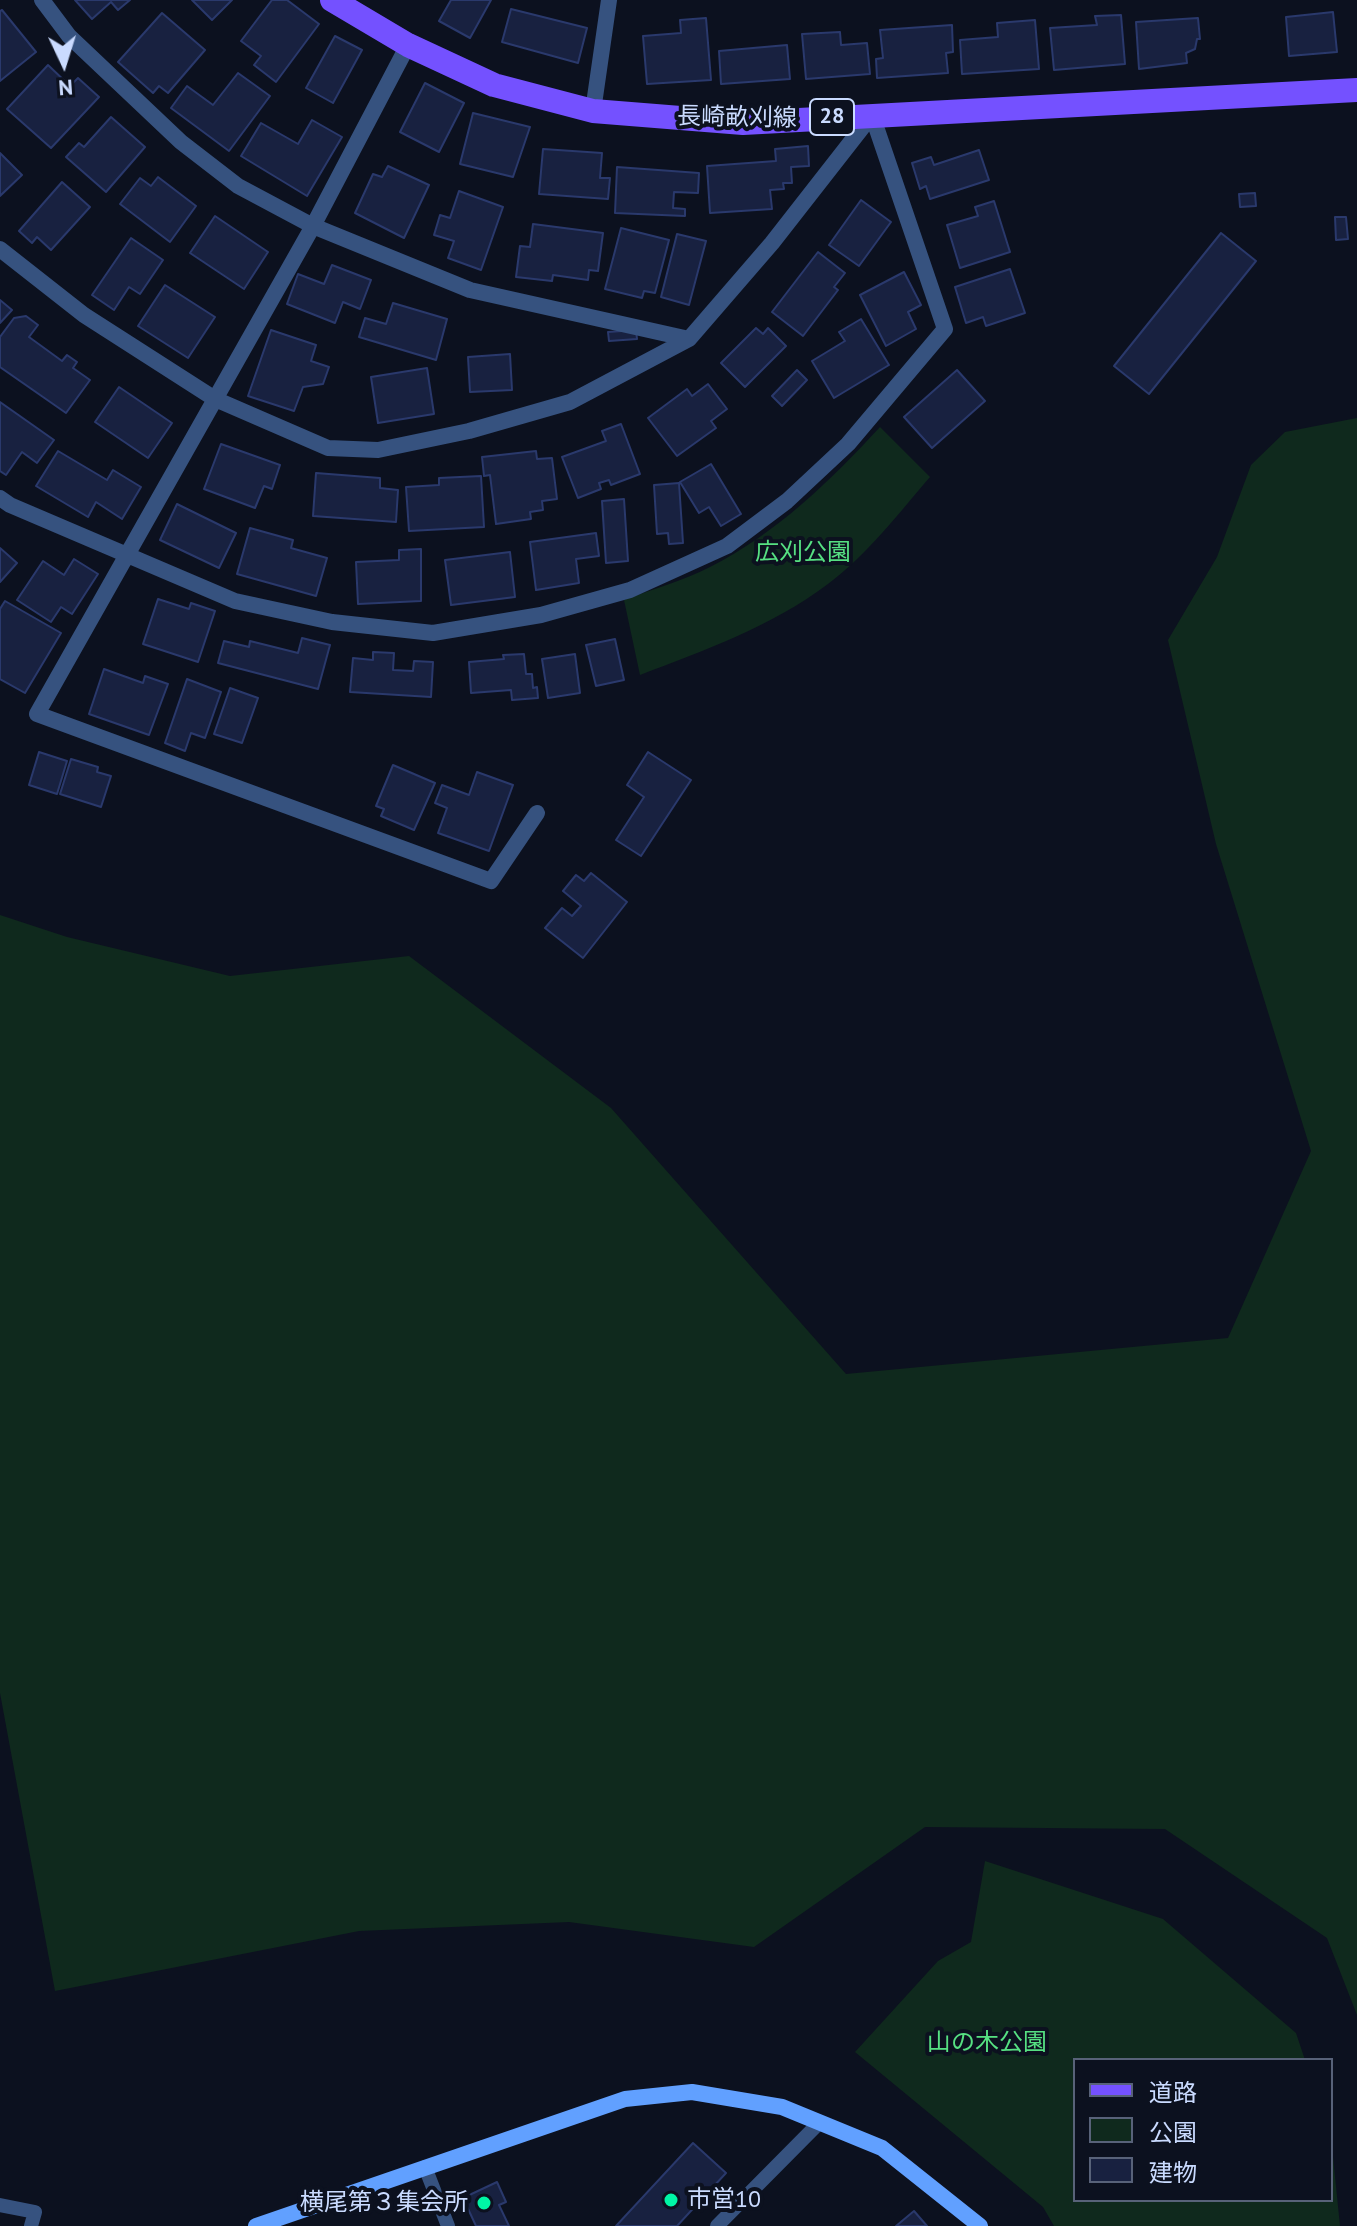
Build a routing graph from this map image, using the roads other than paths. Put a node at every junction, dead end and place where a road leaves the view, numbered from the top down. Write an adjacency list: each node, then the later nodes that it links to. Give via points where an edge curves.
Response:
1 (42, 0): 8 (street, via 69,36 181,142 238,186)
2 (332, 0): 4 (main road, 長崎畝刈線 / 28)
3 (609, 0): 6 (street)
4 (408, 45): 6 (main road, 長崎畝刈線 / 28, via 494,85); 8 (street)
5 (1357, 90): 7 (main road, 長崎畝刈線 / 28)
6 (593, 111): 7 (main road, 長崎畝刈線 / 28, via 743,123)
7 (872, 115): 10 (street); 13 (street, via 945,329 848,444 787,501 727,546 630,590 541,615 433,633 332,622 235,601)
8 (313, 226): 10 (street, via 470,290); 11 (street)
9 (0, 249): 11 (street, via 84,315)
10 (689, 339): 11 (street, via 570,402 378,450 328,448)
11 (215, 399): 13 (street)
12 (0, 498): 13 (street)
13 (126, 556): 14 (street, via 37,714 491,881)
14 (537, 813)
15 (820, 2122): 16 (street, via 782,2107 692,2092 625,2099); 21 (lane); 22 (street, via 882,2148)
16 (425, 2167): 19 (street); 20 (lane)
17 (0, 2205): 18 (lane, via 35,2212)
18 (31, 2226)
19 (256, 2226)
20 (448, 2226)
21 (717, 2226)
22 (980, 2226)

